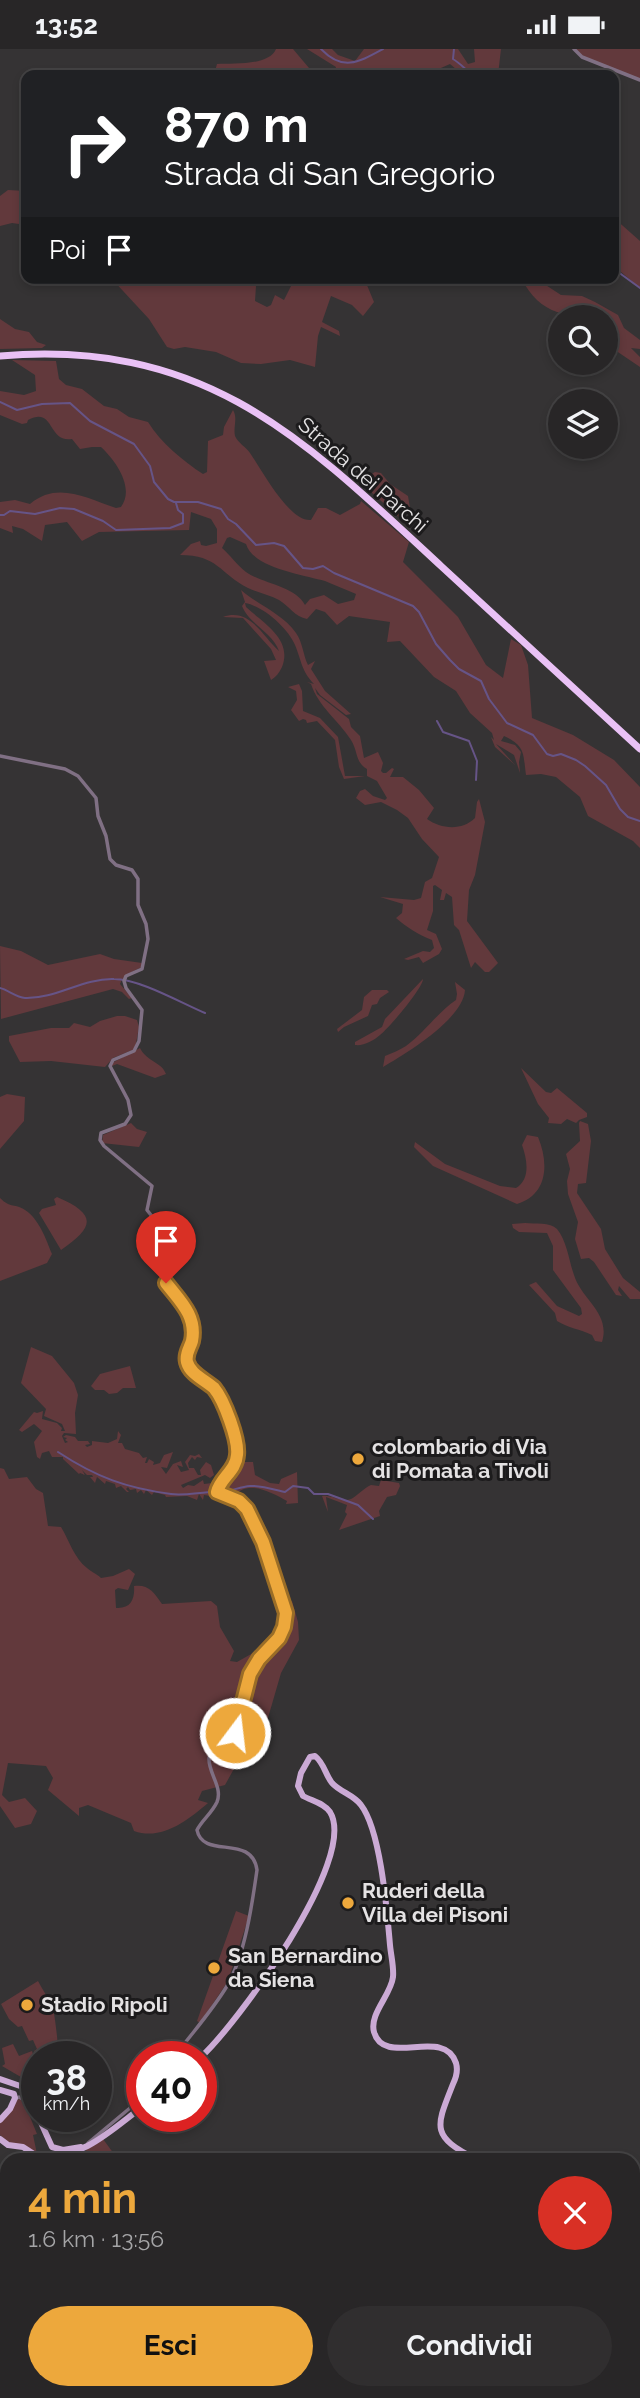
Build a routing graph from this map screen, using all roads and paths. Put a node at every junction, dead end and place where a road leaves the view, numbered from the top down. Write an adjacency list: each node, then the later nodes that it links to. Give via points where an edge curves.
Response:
1 (574, 49): 2 (street, via 585,59)
2 (614, 70)
3 (619, 72): 4 (street)
4 (640, 80)
5 (0, 355): 6 (highway, Strada dei Parchi, via 60,354 126,361 186,378 233,398 276,424 322,459)
6 (640, 746)
7 (0, 756): 8 (street, via 67,769 78,776 96,799 111,860 132,869 138,878 138,905 148,948 141,970 126,976 124,982 141,1009 139,1043 110,1065 128,1100 130,1116 125,1124 101,1133 100,1141 152,1186 147,1210 165,1233 169,1254 166,1283 186,1307 193,1327 188,1364 218,1395 237,1448 234,1467 217,1492 246,1507 285,1608 281,1635 250,1674 235,1733 209,1757 218,1799 197,1829 198,1837 247,1854 257,1870 249,1920 229,1982)
8 (187, 2041)
9 (217, 2041): 26 (main road, via 304,1917 323,1876 331,1851 332,1818 325,1807 303,1797 298,1786 306,1762 315,1756 333,1784 362,1806 376,1845 393,1972 374,2021 374,2033 390,2046 436,2046 450,2054 456,2072 440,2128 450,2143)
10 (0, 2079): 11 (main road)
11 (21, 2088)
12 (0, 2090): 13 (main road)
13 (14, 2097): 14 (street); 15 (street); 18 (main road)
14 (21, 2097)
15 (21, 2098)
16 (126, 2111): 22 (street)
17 (126, 2119): 21 (main road)
18 (0, 2120)
19 (44, 2132): 23 (main road, via 56,2149)
20 (0, 2139): 24 (main road)
21 (92, 2144): 22 (main road); 23 (main road)
22 (83, 2146): 23 (main road)
23 (74, 2151): 25 (main road)
24 (32, 2153)
25 (65, 2153)
26 (466, 2153)

